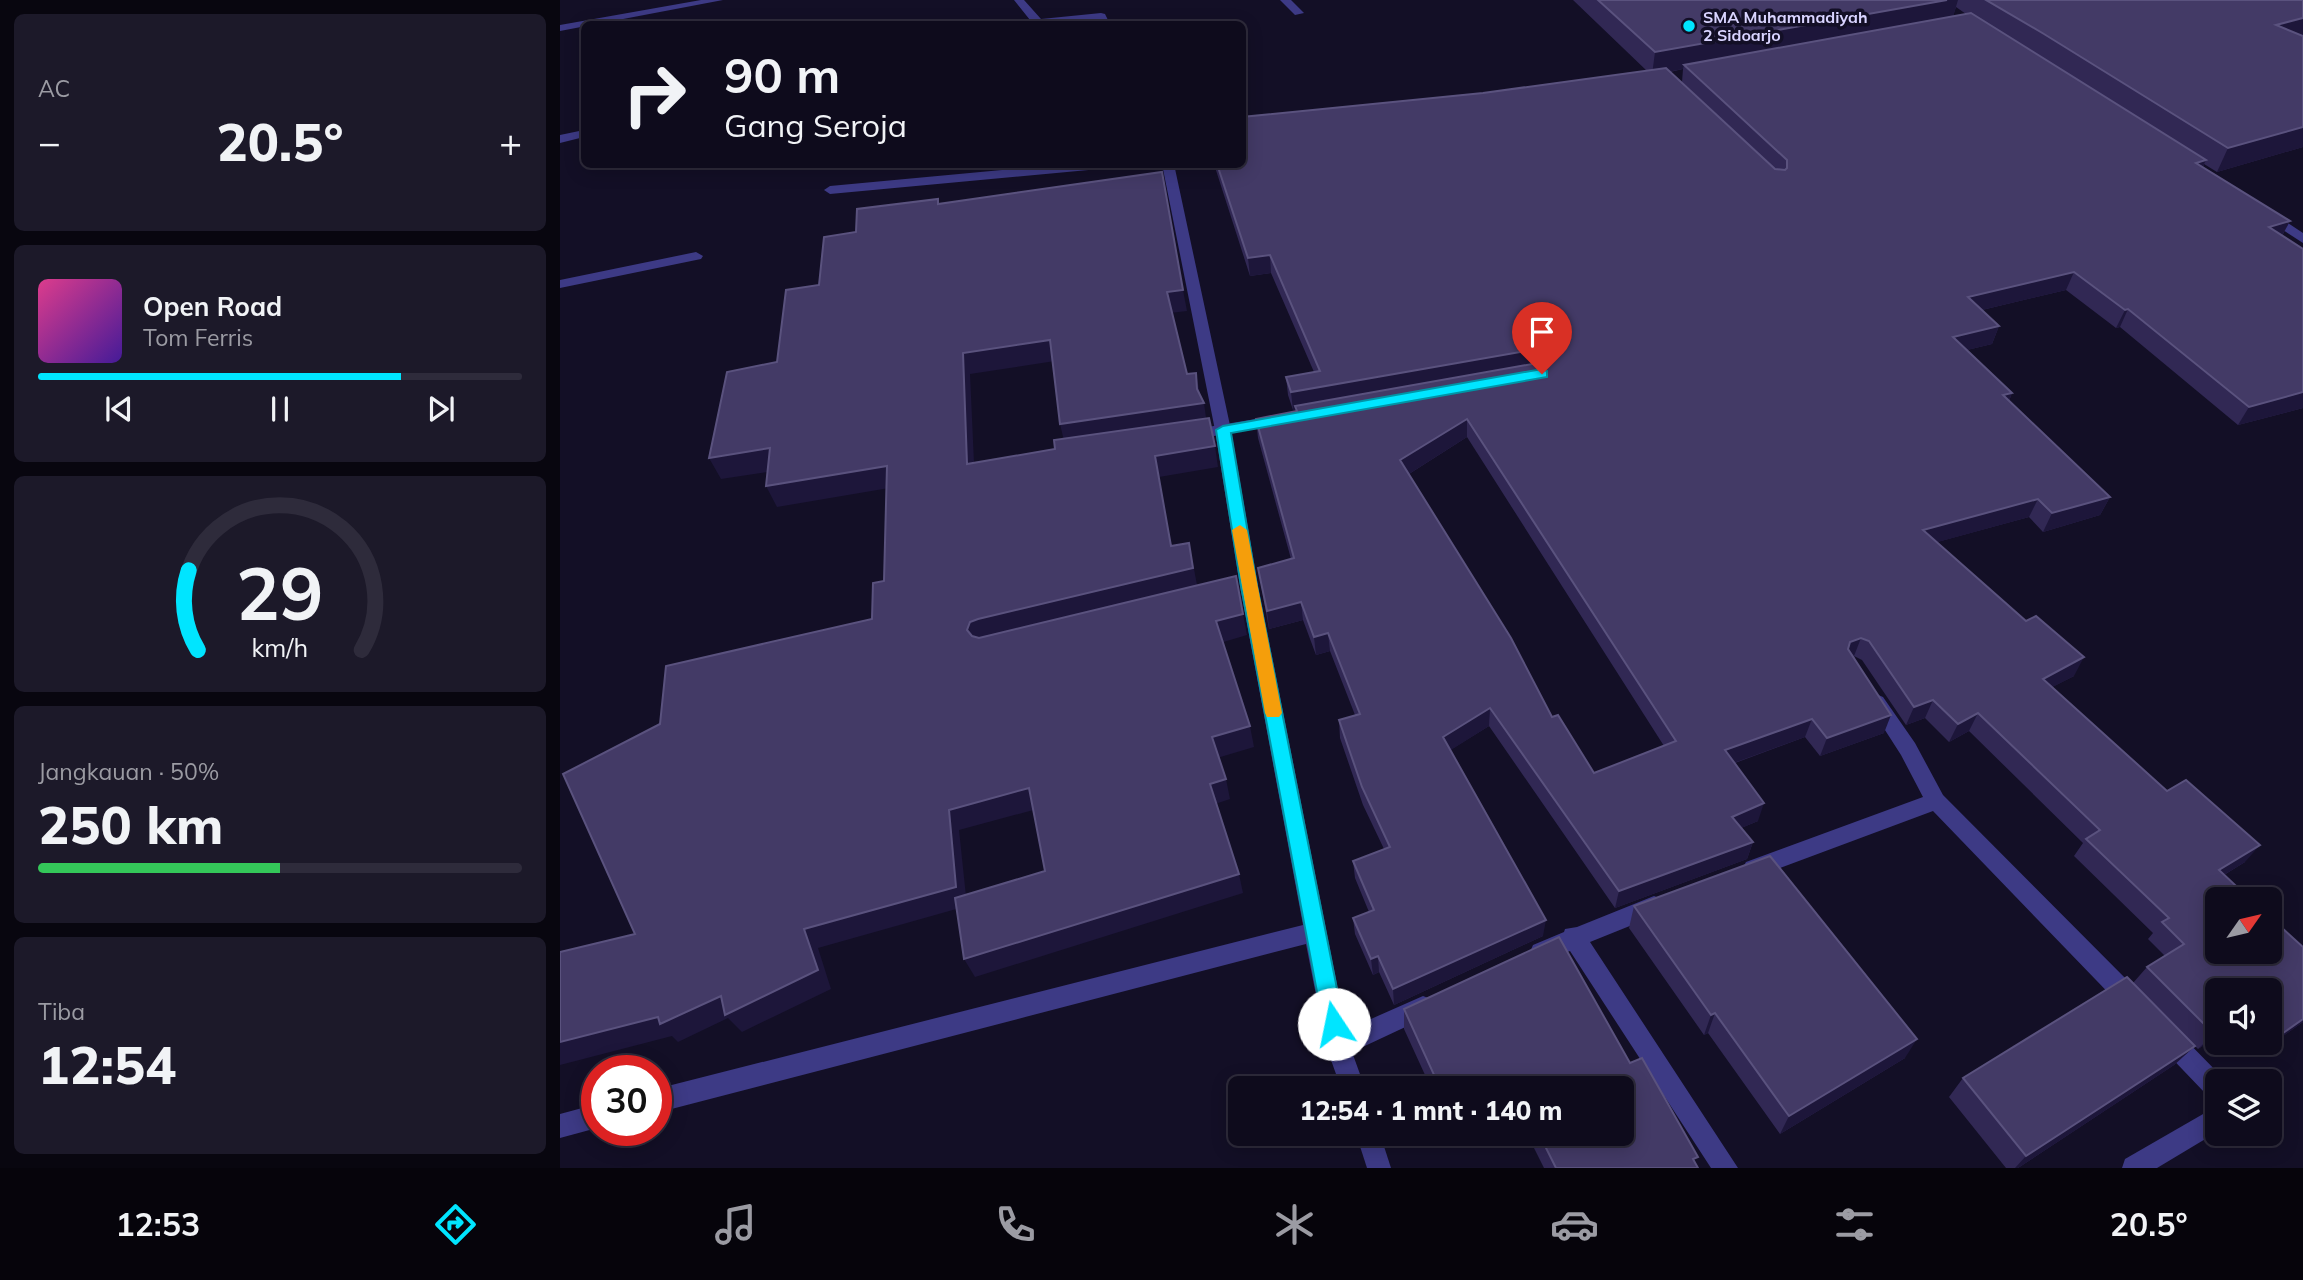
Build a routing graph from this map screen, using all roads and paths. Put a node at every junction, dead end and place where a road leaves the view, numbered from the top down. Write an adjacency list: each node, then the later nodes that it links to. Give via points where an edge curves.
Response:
1 (718, 0): 6 (street)
2 (1037, 0): 4 (street)
3 (1285, 0): 5 (street)
4 (1020, 1): 7 (street)
5 (1299, 13)
6 (600, 21)
7 (1036, 21)
8 (1056, 21): 9 (street, via 1101,16)
9 (1104, 21)
10 (581, 24): 11 (street)
11 (560, 28)
12 (581, 135): 13 (street)
13 (560, 139)
14 (1067, 168): 16 (street)
15 (1169, 168): 22 (street)
16 (830, 190)
17 (2303, 222): 18 (street, via 2267,213)
18 (2303, 239)
19 (696, 256): 20 (street)
20 (560, 284)
21 (1289, 418): 22 (street)
22 (1223, 430): 23 (street); 28 (street, via 1242,588)
23 (1170, 438)
24 (1866, 687): 25 (street, via 1908,748)
25 (1936, 801): 26 (street); 34 (street)
26 (1728, 878)
27 (1677, 898): 29 (street)
28 (1315, 932): 32 (street); 35 (street)
29 (1573, 936): 30 (street); 41 (street)
30 (1524, 960)
31 (1437, 1000): 32 (street)
32 (1338, 1046): 33 (street)
33 (1349, 1076)
34 (2205, 1076)
35 (672, 1097)
36 (581, 1120): 38 (street)
37 (2205, 1125): 42 (street)
38 (560, 1126)
39 (1372, 1146): 40 (street)
40 (1379, 1168)
41 (1726, 1168)
42 (2134, 1168)

